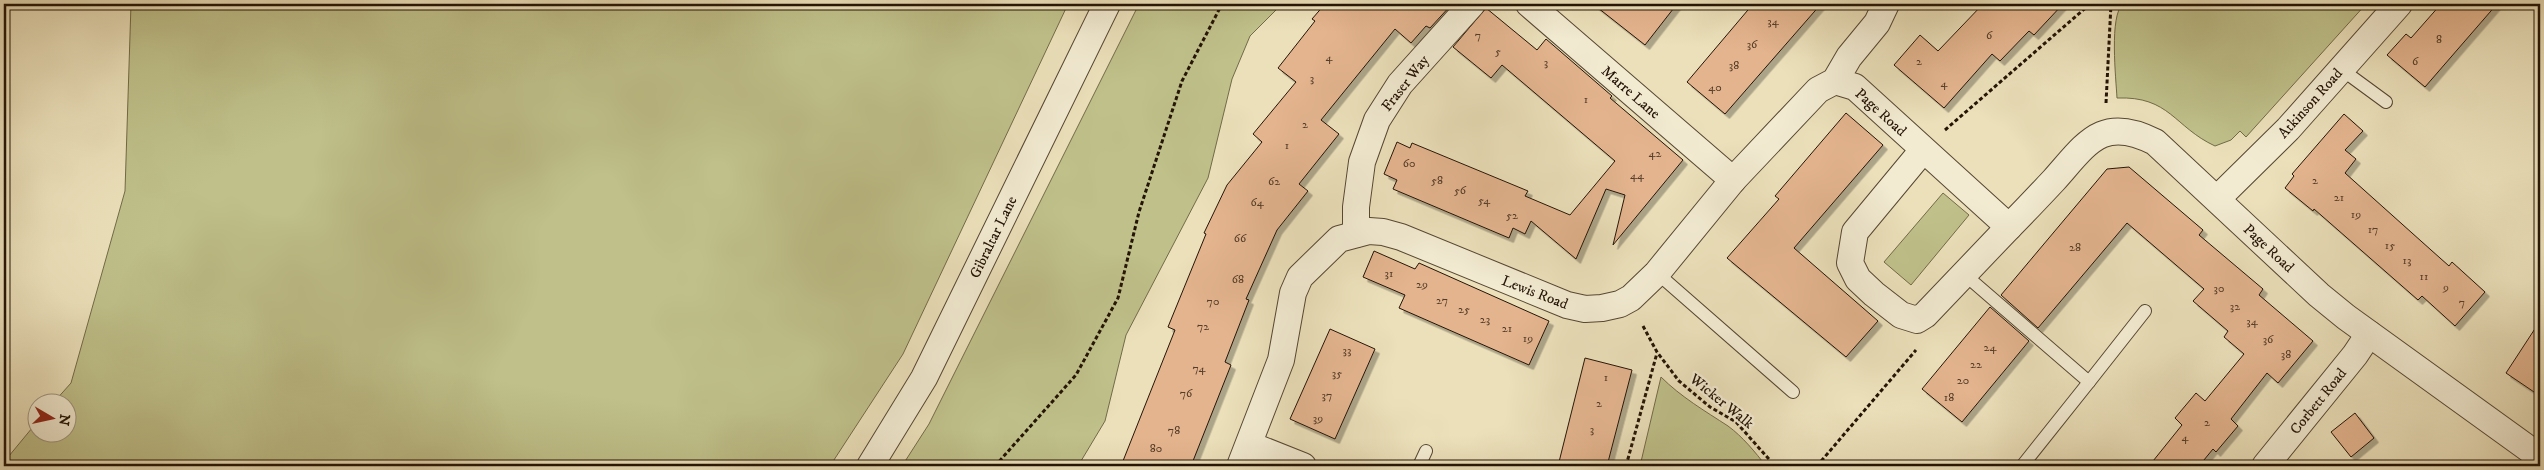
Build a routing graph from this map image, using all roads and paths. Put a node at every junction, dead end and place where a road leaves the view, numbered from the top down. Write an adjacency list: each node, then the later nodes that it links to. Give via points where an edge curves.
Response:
1 (1107, 4): 29 (street, Gibraltar Lane, via 924,378)
2 (1222, 4): 30 (path, via 1182,81 1139,212 1118,298 1076,375)
3 (1472, 4): 17 (street, Fraser Way, via 1400,84 1377,120 1362,162)
4 (1530, 4): 14 (street, Marre Lane)
5 (1886, 4): 10 (street, Lewis Road)
6 (2090, 4): 13 (path)
7 (2111, 4): 12 (path, via 2106,101)
8 (2399, 4): 9 (street, Atkinson Road)
9 (2341, 69): 11 (lane); 15 (street, Atkinson Road, via 2288,129)
10 (1835, 81): 13 (street, Page Road, via 1855,87); 14 (street, Lewis Road, via 1818,90)
11 (2386, 102)
12 (2113, 132): 15 (street, Page Road, via 2140,134 2155,142); 16 (street, Page Road, via 2096,137 2080,148)
13 (1923, 150): 16 (street, Page Road); 19 (street, Page Road, via 1855,232 1850,263 1858,279 1874,294 1901,315 1917,320)
14 (1733, 180): 18 (street, Lewis Road)
15 (2216, 198): 22 (street, Page Road, via 2319,294)
16 (2009, 228): 19 (street, Page Road)
17 (1356, 234): 20 (street, Lewis Road, via 1383,232 1401,237 1567,305 1585,309 1620,304); 27 (street, Lewis Road, via 1339,239 1300,277 1293,293 1281,360)
18 (1657, 273): 20 (street, Lewis Road); 25 (lane)
19 (1964, 274): 24 (lane)
20 (1631, 298): 23 (path, Wicker Walk)
21 (2145, 311): 24 (lane)
22 (2369, 334): 28 (street, Page Road); 36 (street, Corbett Road)
23 (1657, 352): 33 (path); 34 (path, Wicker Walk, via 1679,381 1710,407 1736,422)
24 (2089, 382): 35 (lane)
25 (1793, 392)
26 (1426, 451): 32 (lane)
27 (1245, 456): 31 (street)
28 (2540, 457)
29 (870, 466)
30 (995, 466)
31 (1303, 466)
32 (1419, 466)
33 (1626, 466)
34 (1775, 466)
35 (2022, 466)
36 (2265, 466)

